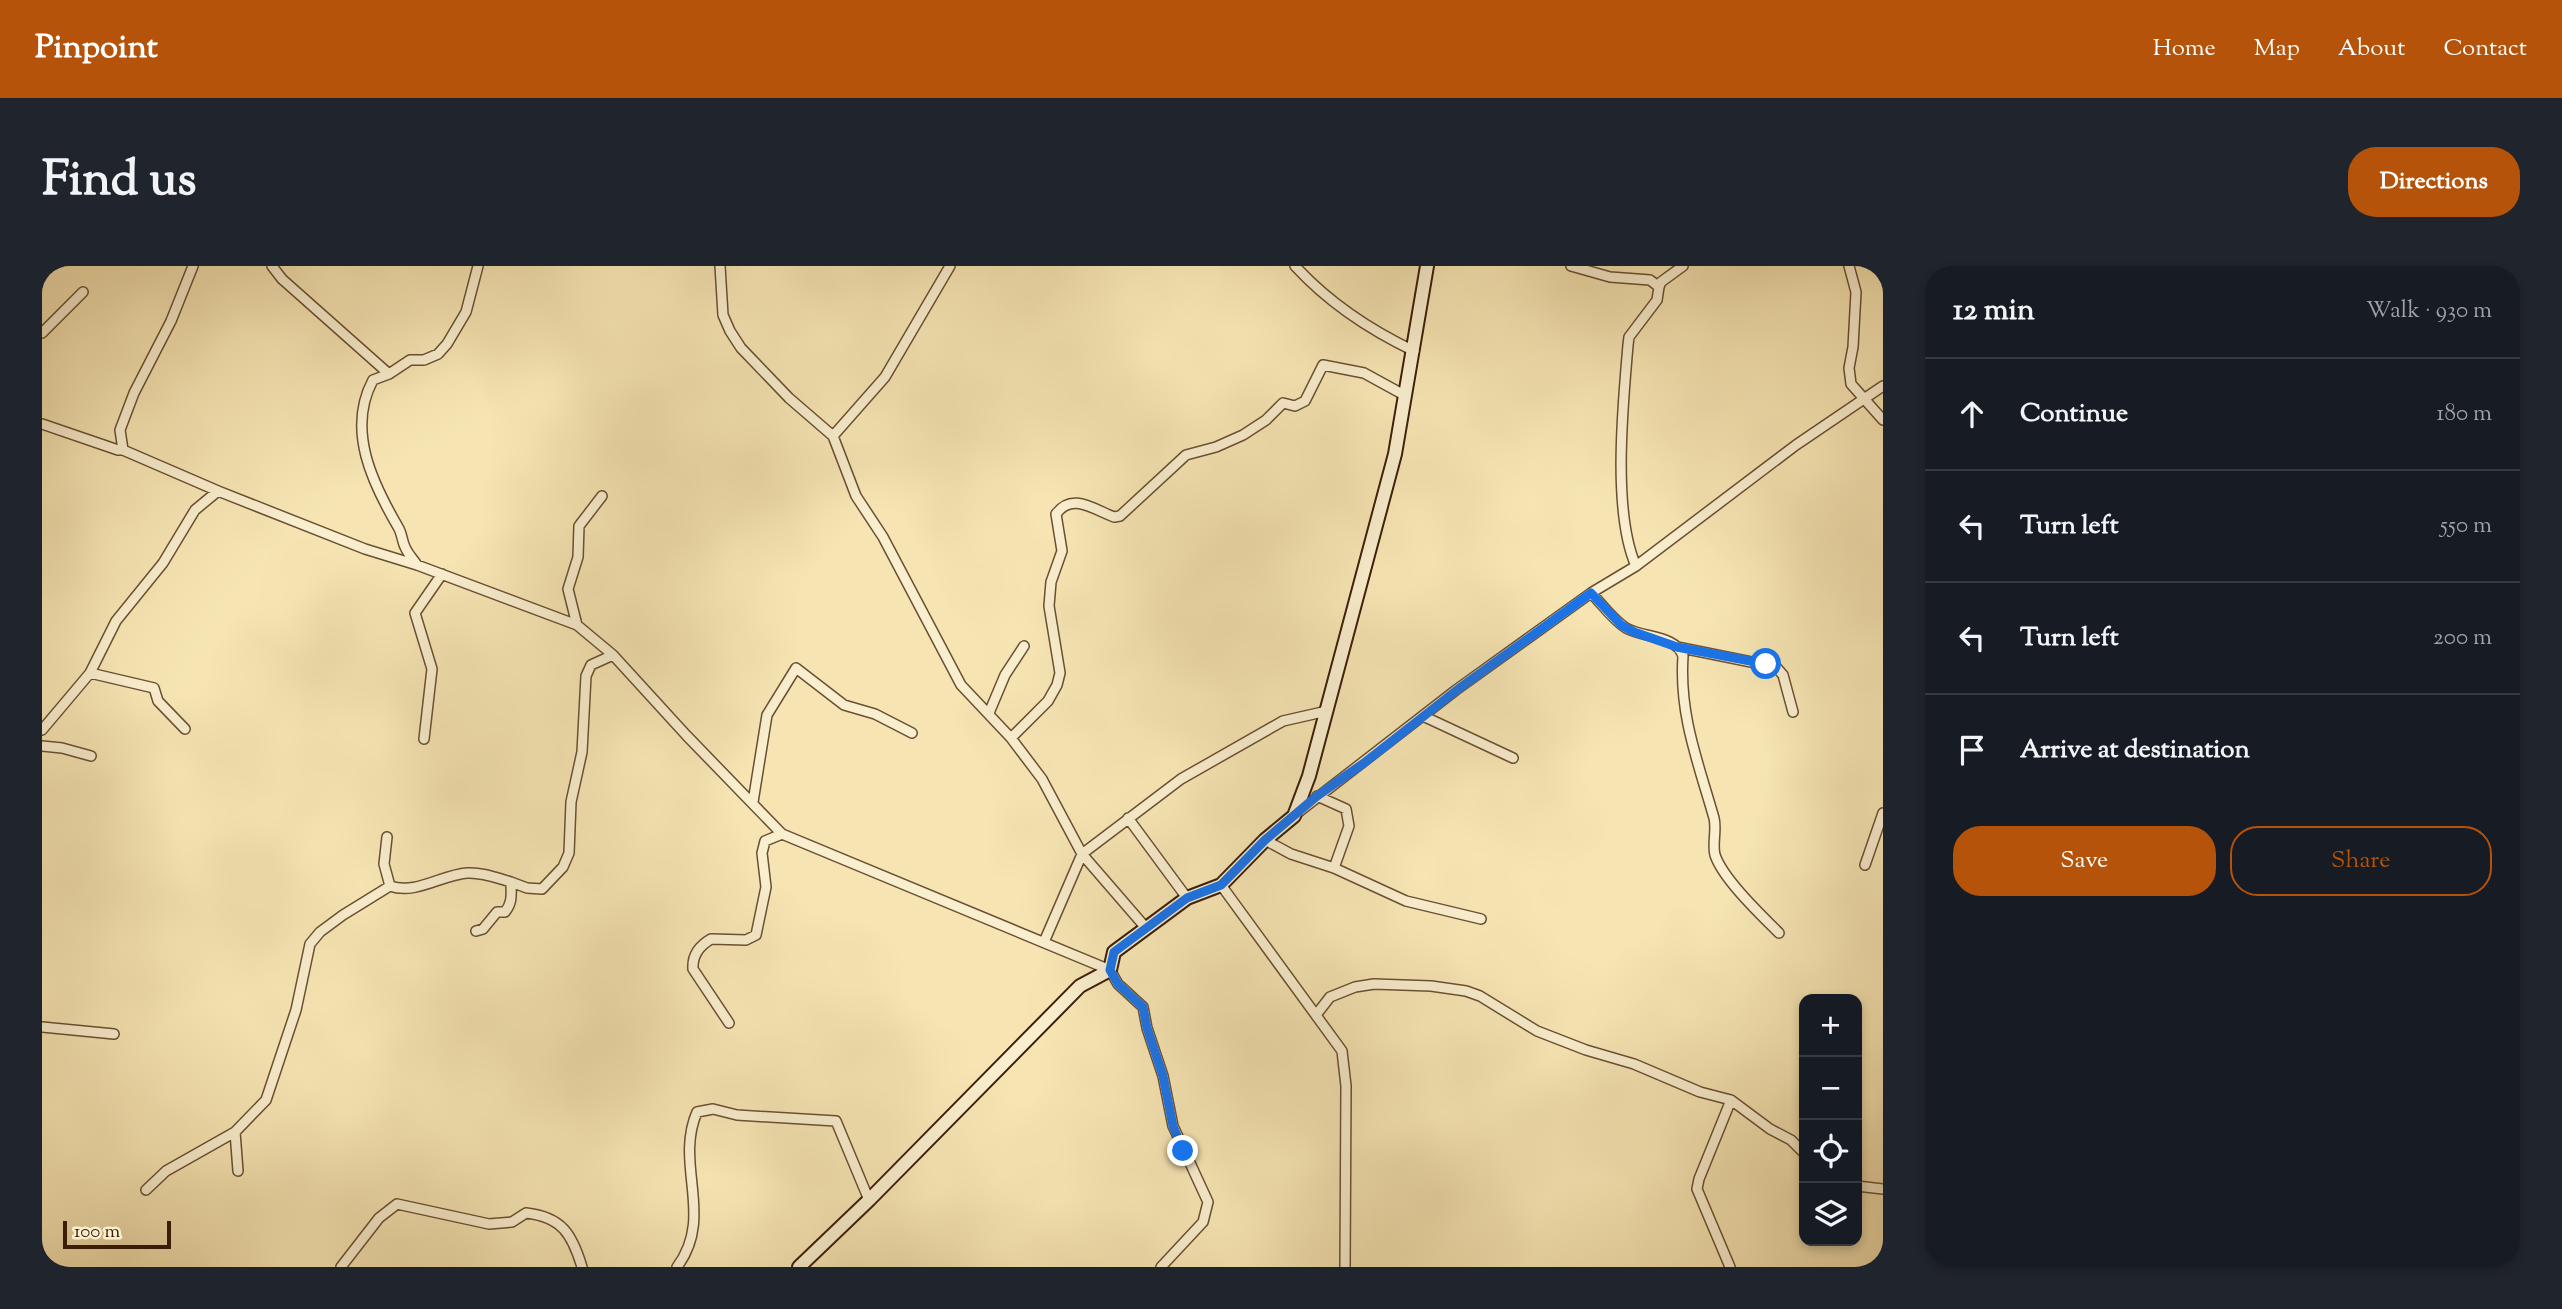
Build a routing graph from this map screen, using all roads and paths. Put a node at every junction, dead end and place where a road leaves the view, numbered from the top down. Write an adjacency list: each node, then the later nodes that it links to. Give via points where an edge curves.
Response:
1 (193, 266): 22 (street, via 134,393 120,430)
2 (272, 266): 15 (street)
3 (478, 266): 15 (street, via 466,312 447,344 438,354 410,360)
4 (720, 266): 21 (street, via 723,315 741,348)
5 (950, 266): 21 (street, via 885,377)
6 (1294, 266): 14 (street, via 1345,312)
7 (1427, 266): 14 (main road)
8 (1571, 266): 11 (street, via 1610,277 1650,280)
9 (1683, 266): 11 (street)
10 (1849, 266): 18 (street, via 1856,292 1850,383)
11 (1659, 287): 26 (street, via 1657,300 1629,337 1626,367 1624,514 1627,543)
12 (83, 292): 13 (street)
13 (42, 333)
14 (1414, 351): 17 (main road)
15 (389, 374): 25 (street, via 370,385 363,449 375,484)
16 (1883, 386): 18 (street)
17 (1406, 396): 34 (main road); 41 (street, via 1364,373 1323,365 1305,401 1296,406 1283,403 1243,435 1186,455 1120,516 1077,502 1063,506 1056,514 1062,551 1051,582 1049,606 1059,657 1057,685 1038,714)
18 (1866, 399): 19 (street); 26 (street, via 1796,445)
19 (1883, 420)
20 (42, 424): 22 (street)
21 (833, 436): 36 (street, via 856,496 883,537 961,685)
22 (123, 450): 23 (street)
23 (218, 491): 25 (street, via 365,550); 33 (street, via 195,510 163,563 116,621)
24 (602, 496): 29 (street, via 579,526 578,557 568,589)
25 (417, 565): 27 (street)
26 (1636, 566): 28 (street)
27 (442, 574): 29 (street); 42 (street, via 415,612 432,669)
28 (1591, 593): 31 (street, via 1626,629); 37 (street)
29 (577, 625): 32 (street)
30 (1024, 646): 36 (street)
31 (1677, 647): 35 (street, via 1776,667); 64 (street, via 1683,656 1685,714 1714,820 1714,853 1733,883)
32 (613, 655): 47 (street); 57 (street, via 591,665 586,676 569,853 542,889)
33 (90, 673): 38 (street, via 154,688 158,701); 39 (street)
34 (1327, 711): 49 (main road); 50 (street, via 1283,721 1181,779)
35 (1793, 712)
36 (989, 713): 41 (street)
37 (1423, 716): 45 (street); 46 (street)
38 (185, 729)
39 (42, 730)
40 (912, 733): 47 (street, via 844,705 796,668 767,715)
41 (1012, 738): 54 (street, via 1042,779)
42 (424, 739)
43 (42, 746): 44 (street)
44 (91, 756)
45 (1513, 758)
46 (1317, 796): 49 (street); 56 (street, via 1346,809 1349,826)
47 (753, 802): 51 (street)
48 (1883, 813): 55 (street)
49 (1294, 816): 53 (main road)
50 (1128, 818): 54 (street); 60 (street)
51 (782, 834): 65 (street); 68 (street, via 765,841 766,887 756,935 746,940 711,939 693,961 693,969)
52 (387, 837): 59 (street, via 384,864)
53 (1265, 840): 56 (street, via 1291,854); 58 (main road)
54 (1082, 854): 62 (street); 65 (street)
55 (1865, 865)
56 (1334, 867): 61 (street, via 1406,901)
57 (512, 882): 59 (street, via 465,873 402,890); 63 (street, via 512,900 505,912 497,912)
58 (1221, 885): 60 (main road); 67 (street)
59 (390, 886): 72 (street, via 343,915 310,944 296,1010 266,1100)
60 (1187, 898): 62 (main road)
61 (1481, 919)
62 (1146, 928): 66 (main road, via 1114,952)
63 (476, 931)
64 (1779, 933)
65 (1044, 942): 66 (street)
66 (1110, 970): 78 (main road, via 1080,986); 83 (street, via 1143,1007 1173,1126 1208,1202 1203,1222)
67 (1316, 1015): 71 (street, via 1330,997 1355,987 1431,986 1466,991 1537,1031); 84 (street, via 1342,1051 1345,1064)
68 (729, 1023)
69 (42, 1027): 70 (street)
70 (114, 1034)
71 (1731, 1100): 73 (street); 85 (street, via 1697,1189)
72 (235, 1132): 74 (street); 77 (street, via 166,1171)
73 (1799, 1148)
74 (238, 1171)
75 (1862, 1187): 76 (street)
76 (1883, 1189)
77 (146, 1190)
78 (869, 1200): 81 (street, via 836,1121 697,1112 689,1150 694,1226); 82 (main road)
79 (341, 1267): 80 (street, via 379,1218 397,1204 489,1224 512,1222 526,1213 541,1215 561,1224)
80 (582, 1267)
81 (677, 1267)
82 (799, 1267)
83 (1161, 1267)
84 (1345, 1267)
85 (1730, 1267)

